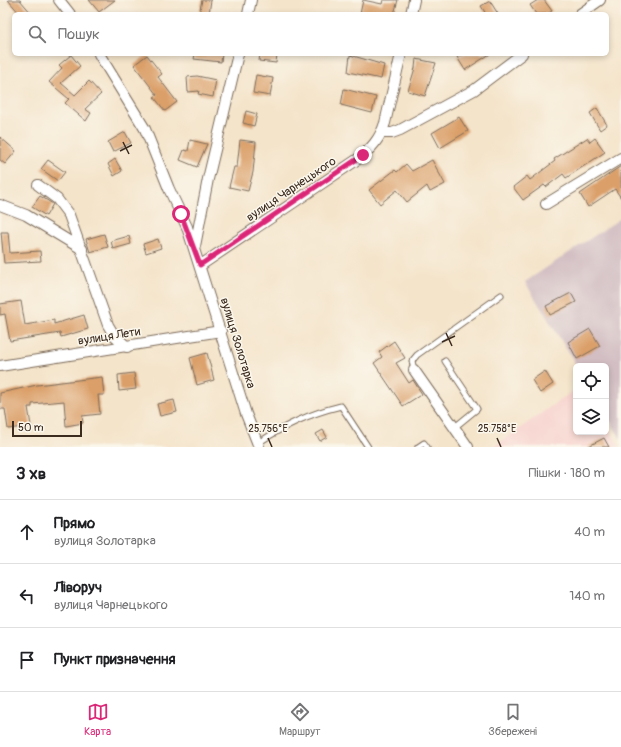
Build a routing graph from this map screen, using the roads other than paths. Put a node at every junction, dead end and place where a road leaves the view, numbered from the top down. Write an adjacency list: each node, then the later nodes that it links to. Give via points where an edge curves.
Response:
1 (59, 0): 5 (street)
2 (251, 0): 6 (street)
3 (414, 0): 7 (street)
4 (600, 0): 8 (street)
5 (68, 12)
6 (248, 12)
7 (411, 12)
8 (583, 12)
9 (100, 56): 18 (street, вулиця Золотарка, via 145,129)
10 (238, 56): 18 (street, вулиця Золотарка)
11 (401, 56): 13 (street, вулиця Чарнецького)
12 (519, 56): 13 (street, via 470,92 400,130)
13 (382, 133): 20 (street, вулиця Чарнецького, via 374,145 358,159)
14 (621, 158): 16 (street)
15 (38, 185): 19 (street, via 64,206)
16 (546, 204)
17 (0, 205): 19 (street, via 26,215)
18 (194, 246): 20 (street, вулиця Золотарка)
19 (82, 249): 23 (street, via 111,330)
20 (200, 265): 22 (street, вулиця Золотарка)
21 (501, 295): 26 (lane, via 414,358)
22 (221, 331): 23 (street, вулиця Лети); 28 (street, вулиця Золотарка)
23 (127, 347): 25 (street, вулиця Лети)
24 (445, 361): 27 (lane, via 477,409)
25 (0, 366)
26 (414, 370): 27 (street)
27 (455, 427): 32 (street)
28 (258, 445): 29 (lane, via 298,419 341,406)
29 (368, 447)
30 (418, 447): 31 (lane, via 424,443)
31 (427, 447)
32 (468, 447)

